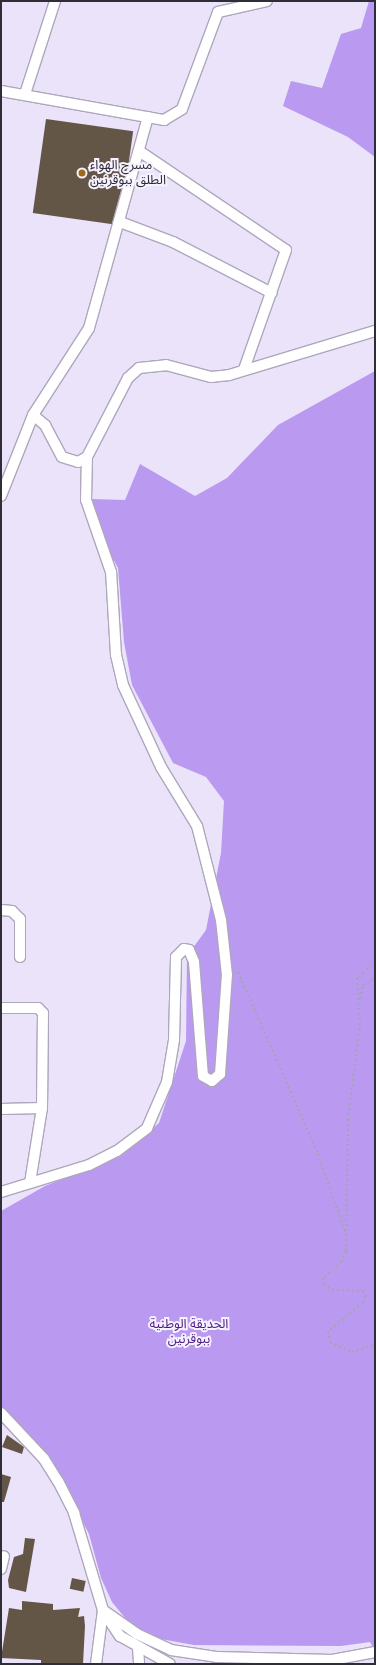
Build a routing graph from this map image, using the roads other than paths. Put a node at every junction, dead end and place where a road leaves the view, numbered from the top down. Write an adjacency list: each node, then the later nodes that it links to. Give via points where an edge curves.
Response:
1 (55, 1): 4 (street)
2 (267, 1): 5 (street, via 218,12 182,109 164,120)
3 (1, 91): 4 (street)
4 (25, 94): 5 (street)
5 (148, 116): 6 (street)
6 (139, 150): 7 (street); 8 (street, via 283,247 285,258)
7 (120, 222): 8 (street, via 167,239); 11 (street, via 89,328)
8 (272, 293): 10 (street)
9 (375, 331): 10 (street)
10 (244, 369): 12 (street, via 211,377 166,365 139,368 128,378)
11 (33, 415): 12 (street, via 45,425 67,461); 13 (street)
12 (87, 457): 19 (street, via 86,500 111,572 116,655 123,685 161,767 197,826 224,940 226,1006 220,1074 212,1081 207,1080 200,1064 194,962 189,950 178,952 174,1040 167,1082 147,1128 117,1151 89,1165)
13 (1, 496)
14 (1, 910): 15 (street, via 12,911 20,918)
15 (20, 957)
16 (1, 1008): 17 (street, via 42,1010)
17 (42, 1108): 18 (street); 19 (street)
18 (1, 1109)
19 (30, 1183): 20 (street)
20 (1, 1192)
21 (1, 1413): 24 (street, via 44,1459 61,1487 74,1513)
22 (4, 1556): 23 (street)
23 (1, 1569)
24 (103, 1610): 25 (street, via 120,1636); 26 (street, via 156,1646 187,1653 296,1661 332,1660); 27 (street)
25 (138, 1648): 28 (street); 29 (street)
26 (375, 1652)
27 (96, 1664)
28 (139, 1664)
29 (170, 1664)

